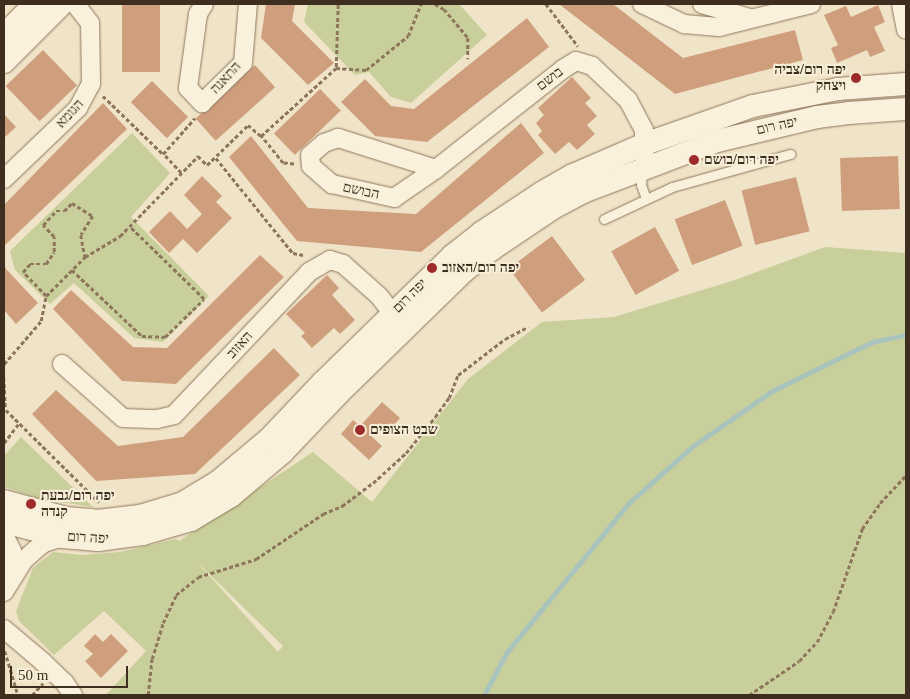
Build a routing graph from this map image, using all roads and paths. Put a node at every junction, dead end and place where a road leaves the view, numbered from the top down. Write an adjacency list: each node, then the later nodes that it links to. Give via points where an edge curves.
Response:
1 (35, 4): 15 (street)
2 (62, 4): 17 (street)
3 (75, 4): 19 (street, הגומא, via 90,23)
4 (204, 4): 21 (street, התאנה, via 198,14 188,88)
5 (248, 4): 21 (street, התאנה, via 243,63)
6 (338, 4): 18 (path)
7 (422, 4): 18 (path, via 408,36 366,70)
8 (435, 4): 16 (path, via 444,9 468,38)
9 (642, 4): 13 (street, via 684,24 719,27)
10 (702, 4): 13 (street)
11 (812, 4): 13 (street)
12 (900, 4): 14 (street)
13 (750, 18)
14 (906, 30)
15 (4, 35)
16 (468, 59)
17 (4, 62)
18 (336, 68): 23 (path)
19 (91, 84): 25 (path); 32 (street, הגומא, via 78,108)
20 (906, 84): 24 (street, יפה רום, via 838,89 753,106)
21 (202, 103): 25 (path, via 193,121)
22 (906, 109): 29 (street, יפה רום, via 848,113 776,126 717,140)
23 (261, 136): 27 (path, via 248,125); 28 (path, via 283,163)
24 (645, 144): 29 (street); 30 (street, בושם, via 644,130 628,100 592,66 576,61); 40 (street, יפה רום, via 573,175 511,212 452,256)
25 (163, 154): 31 (path)
26 (790, 154): 33 (lane, via 672,187)
27 (216, 157): 31 (path, via 208,165 198,156); 37 (path, via 293,253)
28 (311, 166): 30 (street, הבושם, via 332,184 394,198); 30 (street, via 310,155 324,143 338,138)
29 (642, 168): 33 (lane, via 641,185); 40 (street, יפה רום, via 553,208)
30 (436, 169)
31 (181, 173): 35 (path)
32 (4, 178)
33 (646, 198): 34 (lane)
34 (604, 219)
35 (130, 227): 36 (path); 38 (path, via 204,299 165,337 142,336)
36 (84, 257): 38 (path); 39 (path, via 81,236 92,216 72,203 64,211 56,211 42,226 54,238 54,252 46,264 30,264 23,272)
37 (330, 260): 40 (street, via 343,264 379,296); 43 (street, האזוב, via 309,272 174,414 157,419 123,418)
38 (72, 270): 39 (path)
39 (46, 296): 42 (path, via 41,321)
40 (396, 324): 49 (street, יפה רום, via 219,481 183,503); 52 (street, יפה רום, via 283,452 214,508 182,523 143,534 98,540)
41 (528, 328): 59 (path, via 506,339 458,375 449,398 435,417 406,453 373,483 256,559 198,577 176,595 152,660)
42 (4, 364)
43 (62, 364)
44 (4, 377): 45 (path, via 6,410)
45 (19, 423): 46 (path); 49 (path)
46 (4, 443)
47 (906, 475): 60 (path, via 862,529 834,612 817,642 799,661)
48 (4, 501): 49 (street, יפה רום, via 66,518)
49 (117, 520)
50 (4, 522): 52 (street, יפה רום)
51 (4, 535): 53 (street, via 12,551)
52 (64, 537): 53 (street, via 44,543 24,560)
53 (14, 575): 54 (street)
54 (4, 592)
55 (4, 630): 58 (street, via 43,662)
56 (4, 647): 57 (path)
57 (18, 695)
58 (73, 695)
59 (148, 695)
60 (749, 695)

